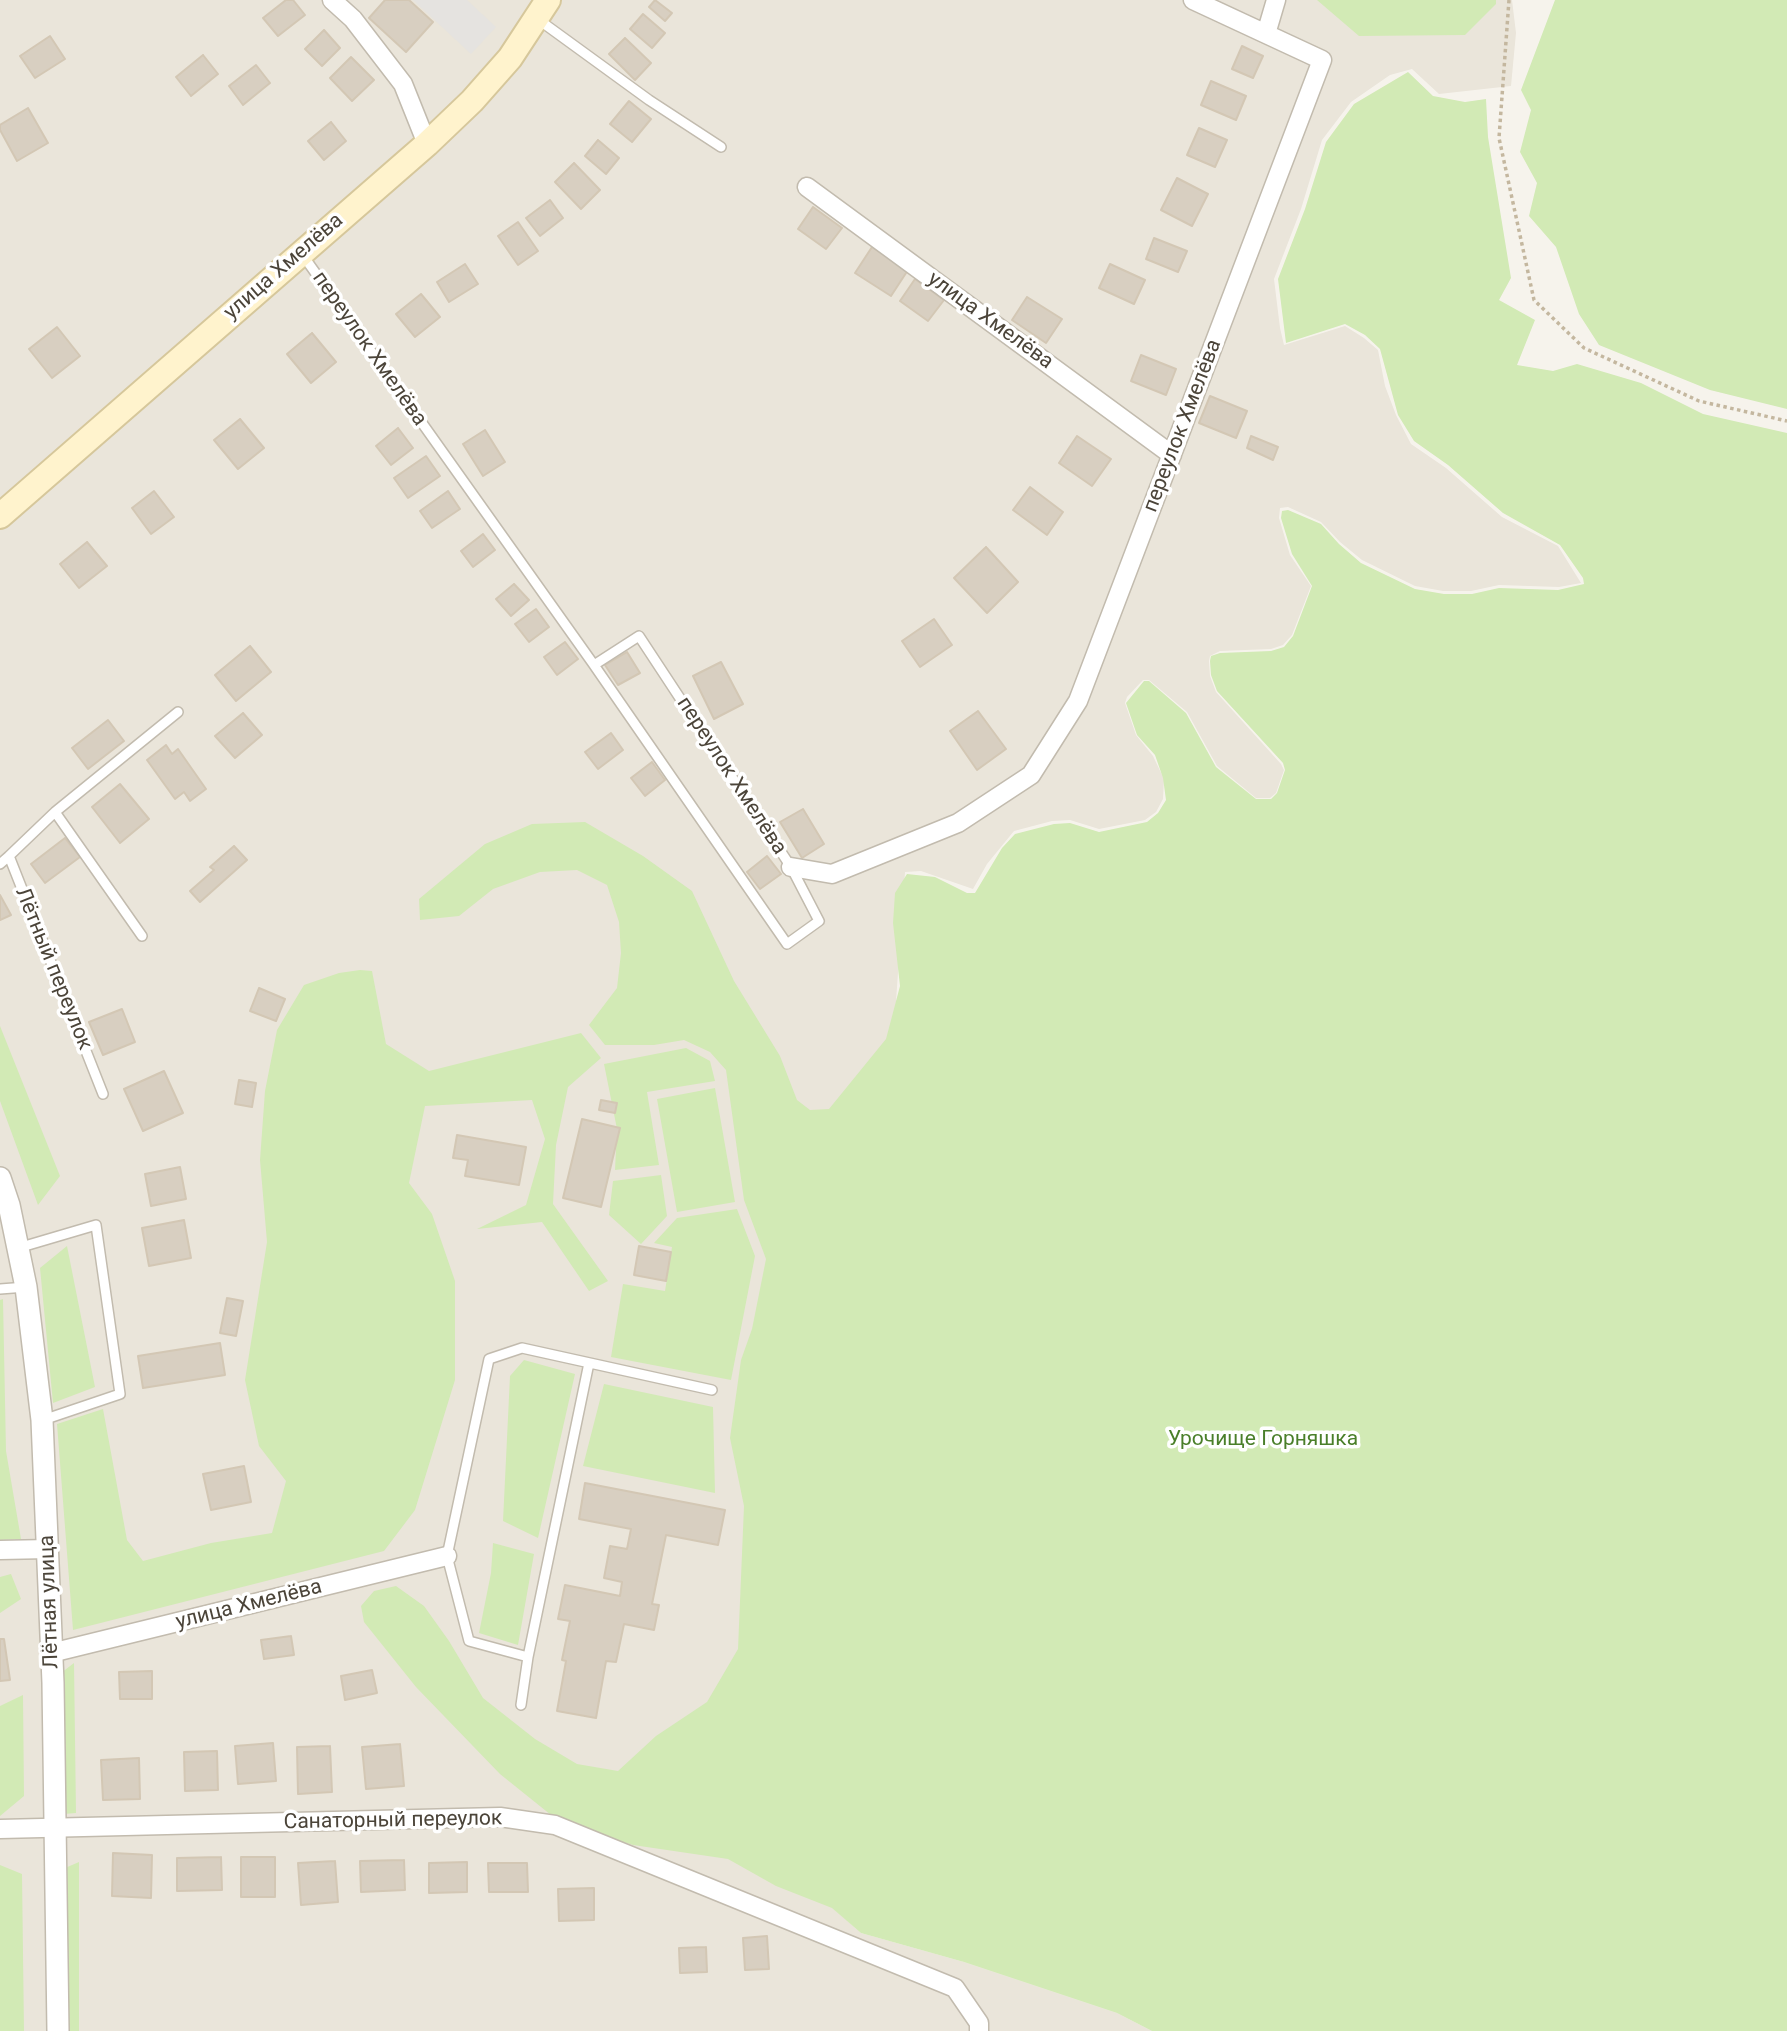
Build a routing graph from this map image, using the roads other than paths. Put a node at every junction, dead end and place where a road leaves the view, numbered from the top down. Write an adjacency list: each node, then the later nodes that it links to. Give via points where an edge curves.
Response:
1 (332, 0): 6 (street, via 353,19 403,84)
2 (1193, 0): 5 (street)
3 (1276, 0): 5 (street)
4 (543, 9): 6 (main road, улица Хмелёва, via 510,58); 7 (lane, via 649,100)
5 (1266, 34): 10 (street, переулок Хмелёва, via 1322,60)
6 (427, 144): 9 (main road, улица Хмелёва)
7 (720, 147)
8 (807, 187): 10 (street, улица Хмелёва)
9 (301, 252): 11 (main road, улица Хмелёва); 12 (lane, переулок Хмелёва)
10 (1172, 455): 17 (street, переулок Хмелёва, via 1078,701 1031,775 958,823 832,874)
11 (0, 516)
12 (594, 665): 17 (lane, переулок Хмелёва, via 639,636); 17 (lane, via 787,944 819,921)
13 (178, 712): 14 (lane)
14 (55, 812): 15 (lane); 18 (lane)
15 (9, 856): 16 (lane); 19 (lane, Лётный переулок)
16 (0, 864)
17 (791, 867)
18 (142, 936)
19 (103, 1094)
20 (0, 1178): 21 (street, Лётная улица)
21 (18, 1248): 22 (street, Лётная улица); 26 (lane, via 96,1225 120,1394)
22 (26, 1287): 23 (lane); 26 (street, Лётная улица)
23 (0, 1289)
24 (589, 1363): 25 (lane); 29 (lane, via 522,1348 489,1359); 31 (lane)
25 (712, 1390)
26 (42, 1420): 27 (street, Лётная улица)
27 (49, 1549): 28 (street); 30 (street, Лётная улица)
28 (0, 1550)
29 (447, 1556): 30 (street, улица Хмелёва); 31 (lane, via 469,1641)
30 (51, 1653): 34 (street, Лётная улица)
31 (528, 1657): 32 (lane)
32 (521, 1705)
33 (0, 1829): 34 (street, Санаторный переулок)
34 (55, 1829): 35 (street, Лётная улица); 36 (street, Санаторный переулок, via 500,1817 555,1825 955,1988 979,2023)
35 (58, 2031)
36 (979, 2031)

